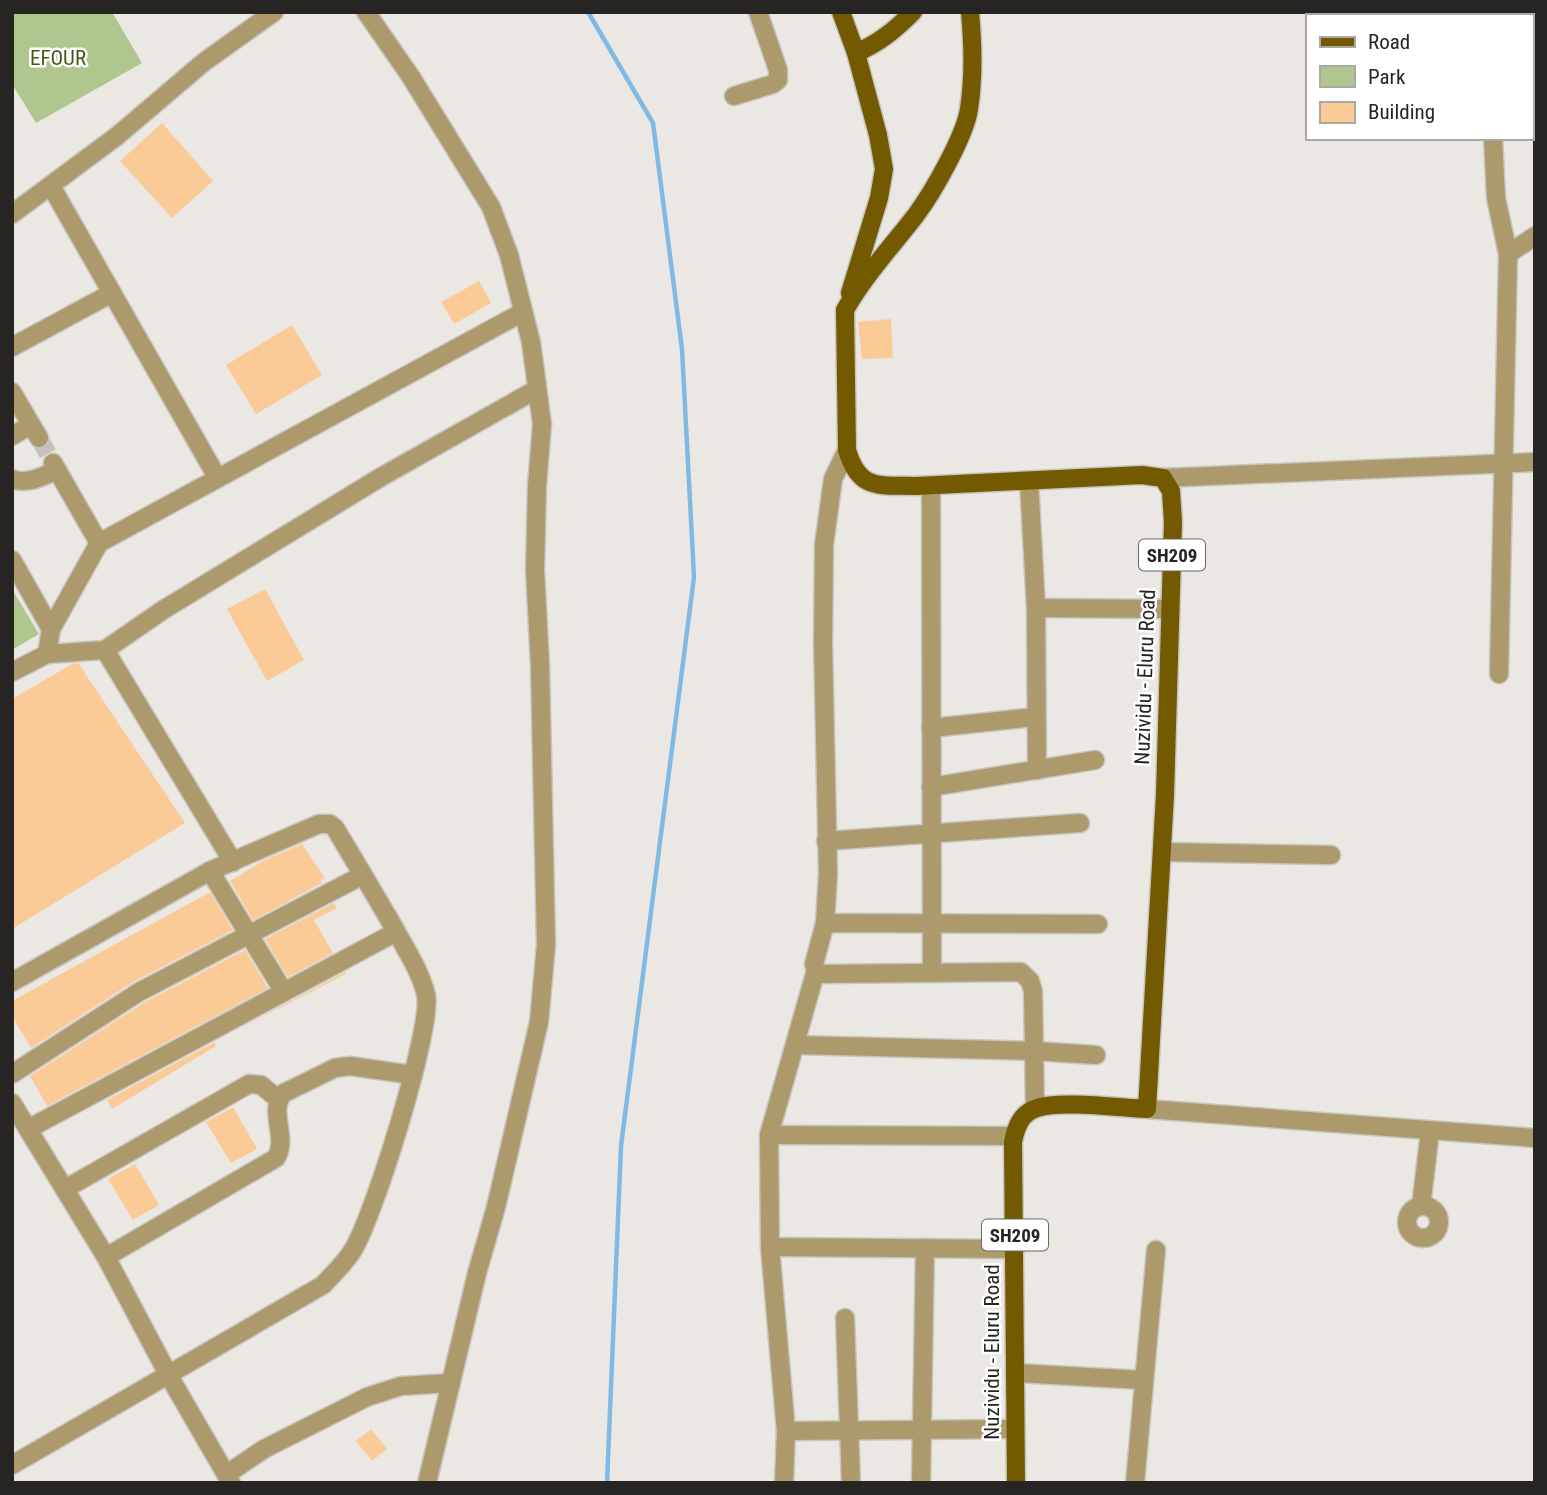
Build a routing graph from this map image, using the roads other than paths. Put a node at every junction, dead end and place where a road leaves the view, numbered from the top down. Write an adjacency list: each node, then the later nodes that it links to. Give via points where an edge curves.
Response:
1 (274, 12): 10 (street, via 204,62)
2 (366, 12): 16 (street, via 491,207)
3 (758, 12): 8 (street, via 778,80)
4 (841, 12): 7 (main road)
5 (913, 12): 7 (main road, via 896,30)
6 (970, 12): 15 (main road, via 969,111 947,164 919,211)
7 (856, 53): 15 (main road, via 884,169)
8 (734, 96)
9 (1493, 140): 13 (street, via 1496,198)
10 (51, 186): 11 (street); 14 (street)
11 (12, 214)
12 (1535, 236): 13 (street)
13 (1508, 254): 23 (street)
14 (112, 293): 17 (street); 24 (street)
15 (845, 310): 21 (main road)
16 (523, 312): 18 (street); 24 (street)
17 (12, 347)
18 (537, 389): 34 (street, via 381,477); 85 (street, via 542,424 536,570 546,945 539,1022)
19 (12, 392): 20 (street, via 35,431)
20 (12, 436)
21 (847, 450): 28 (main road, via 852,467 863,480); 45 (street, via 832,479 824,545)
22 (1535, 462): 23 (street)
23 (1505, 463): 25 (street); 37 (street)
24 (217, 477): 29 (street)
25 (1163, 478): 27 (main road); 32 (main road, Nuzividu - Eluru Road / SH209, via 1171,491 1173,523)
26 (12, 480): 29 (street, via 36,479 55,466)
27 (1029, 481): 28 (main road); 31 (street)
28 (931, 486): 39 (street)
29 (99, 543): 33 (street)
30 (12, 560): 33 (street)
31 (1036, 608): 32 (street); 38 (street)
32 (1170, 609): 46 (main road, Nuzividu - Eluru Road / SH209)
33 (51, 629): 35 (street)
34 (105, 650): 35 (street); 48 (street)
35 (47, 654): 36 (street)
36 (12, 672)
37 (1499, 674)
38 (1035, 717): 39 (street); 41 (street)
39 (931, 728): 42 (street)
40 (1095, 760): 41 (street)
41 (1037, 769): 42 (street)
42 (931, 787): 44 (street)
43 (1080, 823): 44 (street)
44 (931, 833): 45 (street); 51 (street)
45 (826, 841): 52 (street)
46 (1162, 852): 47 (street); 68 (main road, Nuzividu - Eluru Road / SH209)
47 (1331, 855)
48 (233, 862): 49 (street); 50 (street, via 325,824 335,828)
49 (210, 871): 55 (street); 58 (street)
50 (363, 875): 54 (street); 55 (street)
51 (932, 922): 52 (street); 53 (street); 57 (street)
52 (825, 923): 56 (street)
53 (1098, 924)
54 (396, 932): 59 (street); 64 (street, via 427,997)
55 (249, 933): 59 (street); 63 (street, via 139,992)
56 (816, 970): 57 (street, via 821,974); 60 (street)
57 (932, 972): 61 (street, via 1026,975 1033,991)
58 (12, 982)
59 (284, 992): 69 (street)
60 (795, 1045): 61 (street); 71 (street)
61 (1035, 1051): 62 (street); 67 (street)
62 (1096, 1055)
63 (12, 1074)
64 (412, 1075): 65 (street, via 335,1068); 83 (street, via 370,1212 352,1252 323,1285)
65 (278, 1099): 74 (street, via 261,1085 249,1084); 80 (street, via 281,1150 276,1158)
66 (12, 1103): 69 (street)
67 (1035, 1108): 68 (main road, via 1069,1105); 72 (main road, via 1022,1118)
68 (1147, 1110): 70 (street)
69 (28, 1129): 74 (street)
70 (1430, 1132): 73 (street); 75 (street)
71 (769, 1135): 72 (street); 76 (street)
72 (1014, 1136): 78 (main road, Nuzividu - Eluru Road / SH209)
73 (1535, 1138)
74 (65, 1189): 80 (street)
75 (1422, 1206)
76 (770, 1247): 77 (street); 89 (street)
77 (925, 1248): 78 (street); 88 (street)
78 (1014, 1249): 82 (main road, Nuzividu - Eluru Road / SH209)
79 (1156, 1250): 84 (street)
80 (106, 1257): 83 (street)
81 (845, 1318): 87 (street)
82 (1014, 1373): 84 (street); 86 (main road, Nuzividu - Eluru Road / SH209)
83 (169, 1376): 90 (street); 91 (street)
84 (1143, 1380): 97 (street)
85 (451, 1383): 91 (street, via 401,1386 368,1397 264,1449); 92 (street)
86 (1015, 1429): 88 (street); 96 (main road, Nuzividu - Eluru Road / SH209)
87 (850, 1430): 88 (street); 89 (street); 94 (street)
88 (921, 1430): 95 (street)
89 (786, 1431): 93 (street)
90 (12, 1465)
91 (228, 1478)
92 (427, 1483)
93 (784, 1483)
94 (851, 1483)
95 (921, 1483)
96 (1016, 1483)
97 (1135, 1483)

